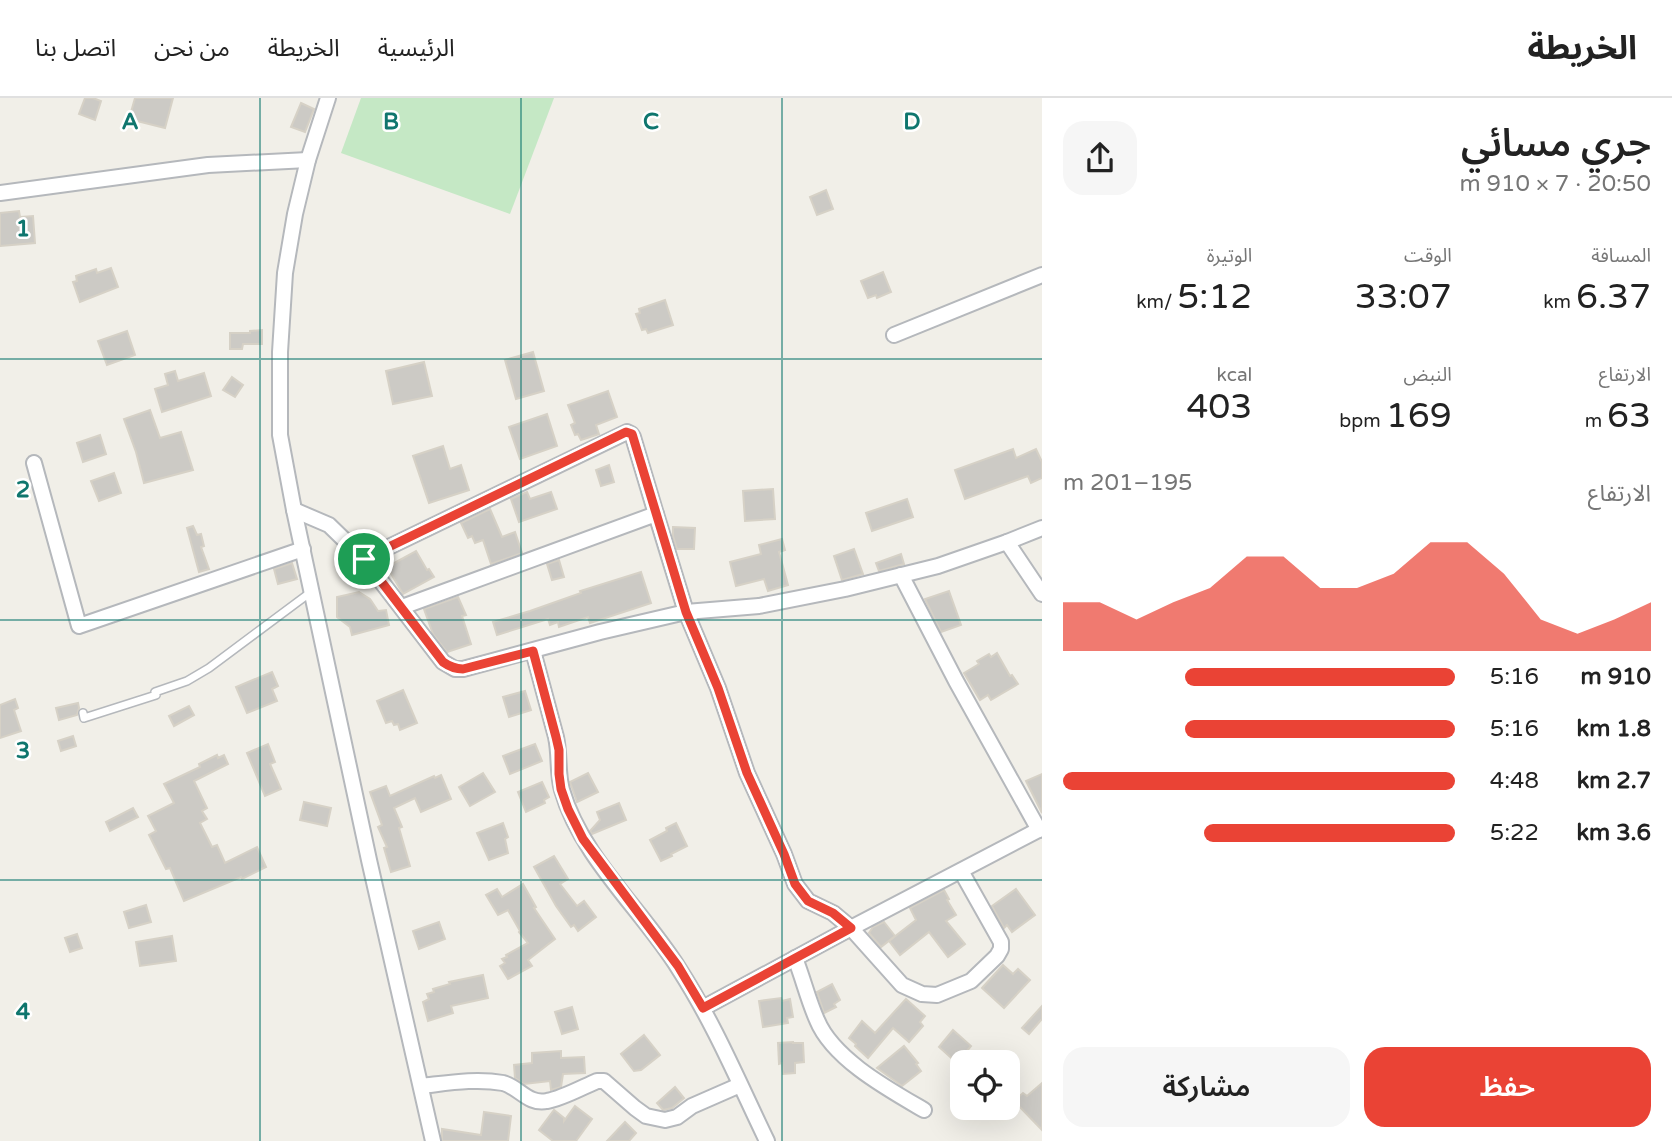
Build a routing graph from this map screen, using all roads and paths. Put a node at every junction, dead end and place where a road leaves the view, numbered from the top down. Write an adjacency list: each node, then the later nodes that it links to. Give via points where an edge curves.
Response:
1 (328, 98): 2 (street)
2 (308, 160): 3 (street, via 208,165); 7 (street, via 285,273 280,352 280,435)
3 (0, 193)
4 (1042, 275): 5 (street)
5 (894, 335)
6 (34, 463): 11 (street, via 79,626)
7 (294, 510): 11 (street); 12 (street, via 329,525)
8 (656, 514): 12 (street, via 632,434 626,432); 16 (street); 17 (street)
9 (1042, 528): 10 (street)
10 (1007, 542): 13 (street); 15 (street)
11 (303, 549): 14 (street)
12 (364, 559): 16 (street)
13 (901, 575): 17 (street, via 759,606); 20 (street)
14 (312, 591): 19 (lane, via 187,681 84,718); 26 (street)
15 (1042, 594)
16 (402, 607): 18 (street, via 443,662 455,669)
17 (686, 612): 18 (street); 22 (street, via 795,884 808,901)
18 (533, 651): 24 (street, via 559,750 561,789 568,809 583,839 678,966)
19 (83, 713)
20 (1040, 829): 21 (street)
21 (961, 872): 22 (street); 22 (street, via 1001,942 997,956 971,981 937,996 922,994 902,985)
22 (851, 928): 23 (street)
23 (796, 958): 24 (street); 27 (street, via 817,1022 831,1044 878,1084)
24 (703, 1008): 25 (street)
25 (740, 1085): 26 (street, via 665,1120 646,1116 604,1081 536,1102 499,1083); 29 (street)
26 (422, 1086): 28 (street)
27 (924, 1110)
28 (433, 1141)
29 (767, 1141)

